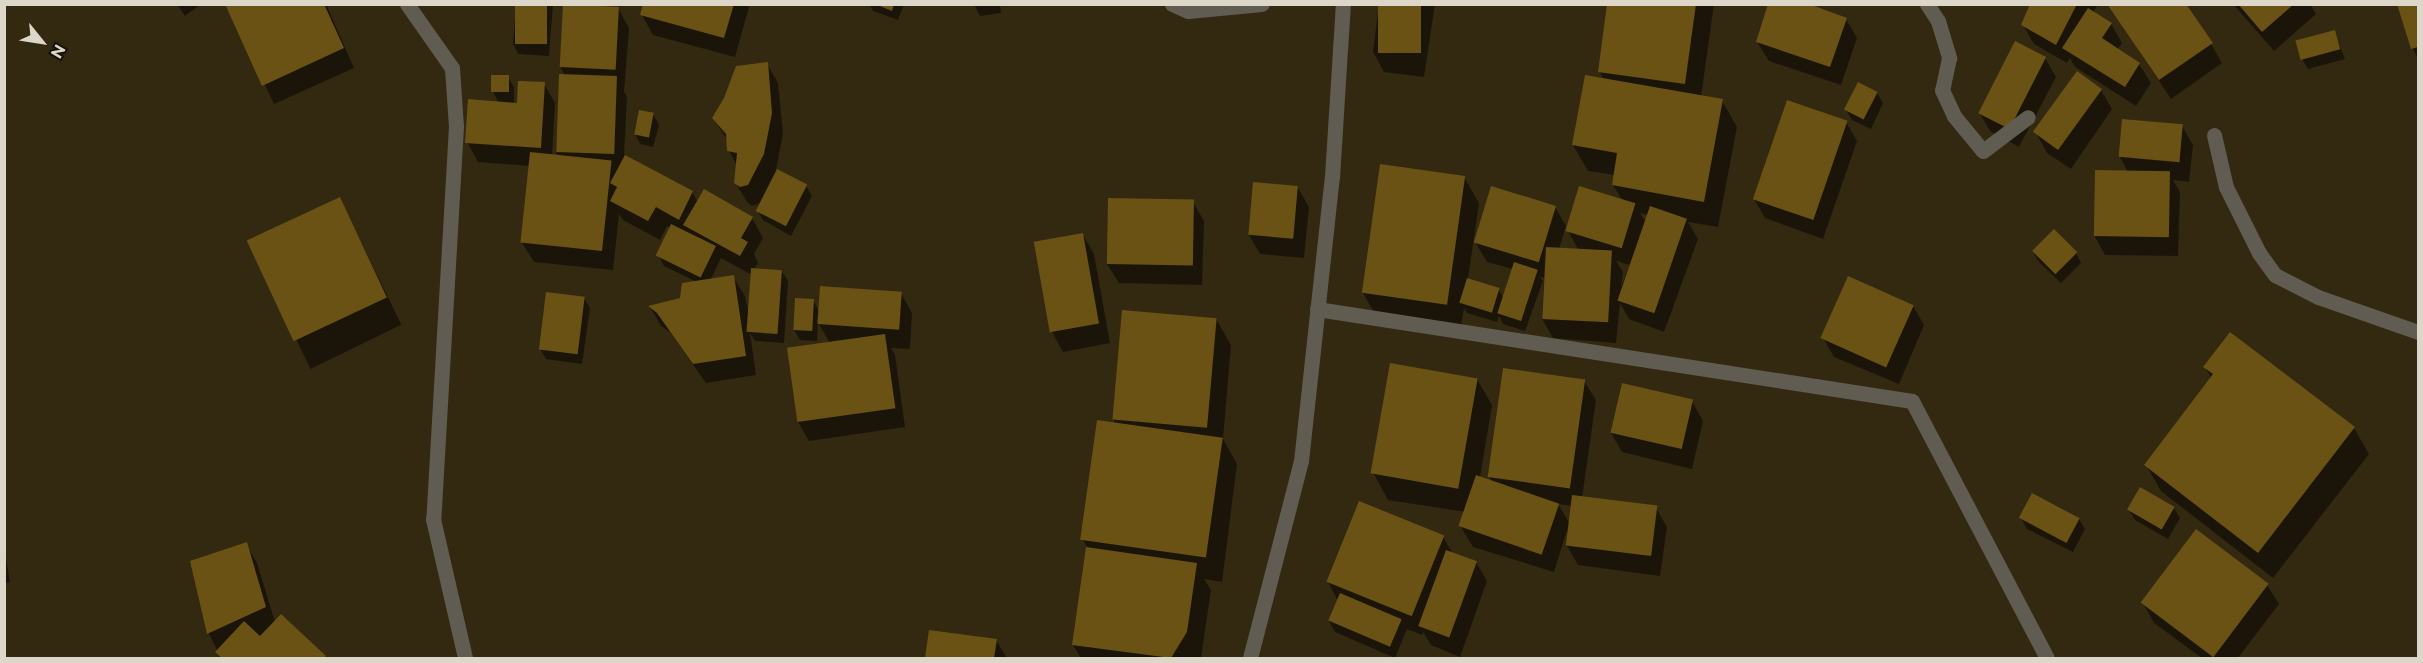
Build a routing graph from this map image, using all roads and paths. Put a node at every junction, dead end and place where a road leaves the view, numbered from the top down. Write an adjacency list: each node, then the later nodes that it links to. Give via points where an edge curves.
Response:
1 (407, 4): 10 (street, via 452,68 456,126 433,519)
2 (1172, 4): 3 (street, via 1188,11)
3 (1262, 4)
4 (1343, 4): 8 (street, via 1332,177)
5 (1927, 4): 6 (street, via 1938,21 1949,58 1942,90 1954,116 1983,151)
6 (2028, 117)
7 (2214, 135): 9 (street, via 2226,187 2259,253 2275,274 2318,297)
8 (1317, 309): 11 (street, via 1300,461); 12 (street, via 1912,400)
9 (2418, 332)
10 (465, 658)
11 (1250, 658)
12 (2047, 658)

